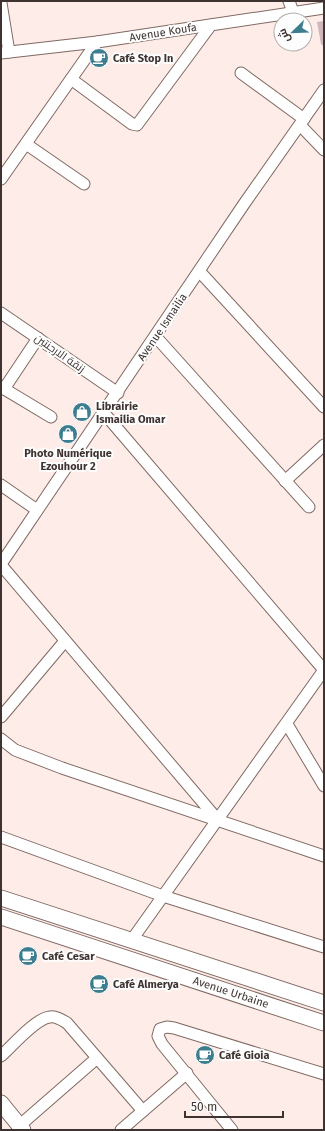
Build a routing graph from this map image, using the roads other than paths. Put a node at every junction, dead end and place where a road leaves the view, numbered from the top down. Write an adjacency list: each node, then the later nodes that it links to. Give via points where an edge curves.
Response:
1 (289, 1): 4 (street)
2 (1, 2): 8 (street)
3 (324, 8): 4 (street, Avenue Koufa)
4 (293, 12)
5 (273, 15): 6 (street, Avenue Koufa)
6 (211, 25): 7 (street, Avenue Koufa); 10 (street, via 137,125)
7 (96, 42): 8 (street, Avenue Koufa); 10 (street)
8 (5, 53)
9 (240, 72): 12 (street)
10 (70, 80): 13 (street)
11 (324, 90): 12 (street, Avenue Ismailia)
12 (302, 122): 14 (street); 17 (street, Avenue Ismailia)
13 (26, 144): 15 (street); 16 (street)
14 (324, 150)
15 (1, 179)
16 (84, 184)
17 (200, 272): 19 (street, Avenue Ismailia); 23 (street)
18 (1, 313): 20 (street, زنقة الارجنتين)
19 (156, 337): 22 (street, Avenue Ismailia); 27 (street)
20 (38, 338): 21 (street); 22 (street, زنقة الارجنتين)
21 (2, 388): 25 (street)
22 (118, 393): 24 (street, Avenue Ismailia)
23 (324, 407)
24 (104, 413): 30 (street, Avenue Ismailia); 33 (street)
25 (50, 417)
26 (324, 445): 27 (street)
27 (285, 481): 29 (street)
28 (1, 485): 30 (street)
29 (309, 507)
30 (37, 510): 31 (street, Avenue Ismailia)
31 (1, 565): 32 (street)
32 (65, 641): 34 (street); 38 (street)
33 (324, 670): 35 (street)
34 (1, 717)
35 (287, 724): 37 (street); 38 (street)
36 (1, 739): 38 (street, via 15,750 62,768)
37 (324, 786)
38 (217, 820): 40 (street); 41 (street)
39 (1, 837): 41 (street)
40 (324, 856)
41 (163, 896): 44 (street); 45 (street)
42 (1, 898): 44 (street, Avenue Urbaine)
43 (1, 917): 47 (street, Avenue Urbaine)
44 (132, 941): 46 (street, Avenue Urbaine)
45 (324, 947)
46 (324, 1003)
47 (324, 1023)
48 (1, 1056): 49 (street, via 39,1021 56,1017 67,1023)
49 (98, 1058): 53 (street); 54 (street)
50 (186, 1073): 51 (street, via 159,1040 160,1029 174,1028); 53 (street); 56 (street)
51 (324, 1074)
52 (1, 1105): 54 (street)
53 (143, 1111): 55 (street)
54 (21, 1128)
55 (121, 1130)
56 (232, 1130)

